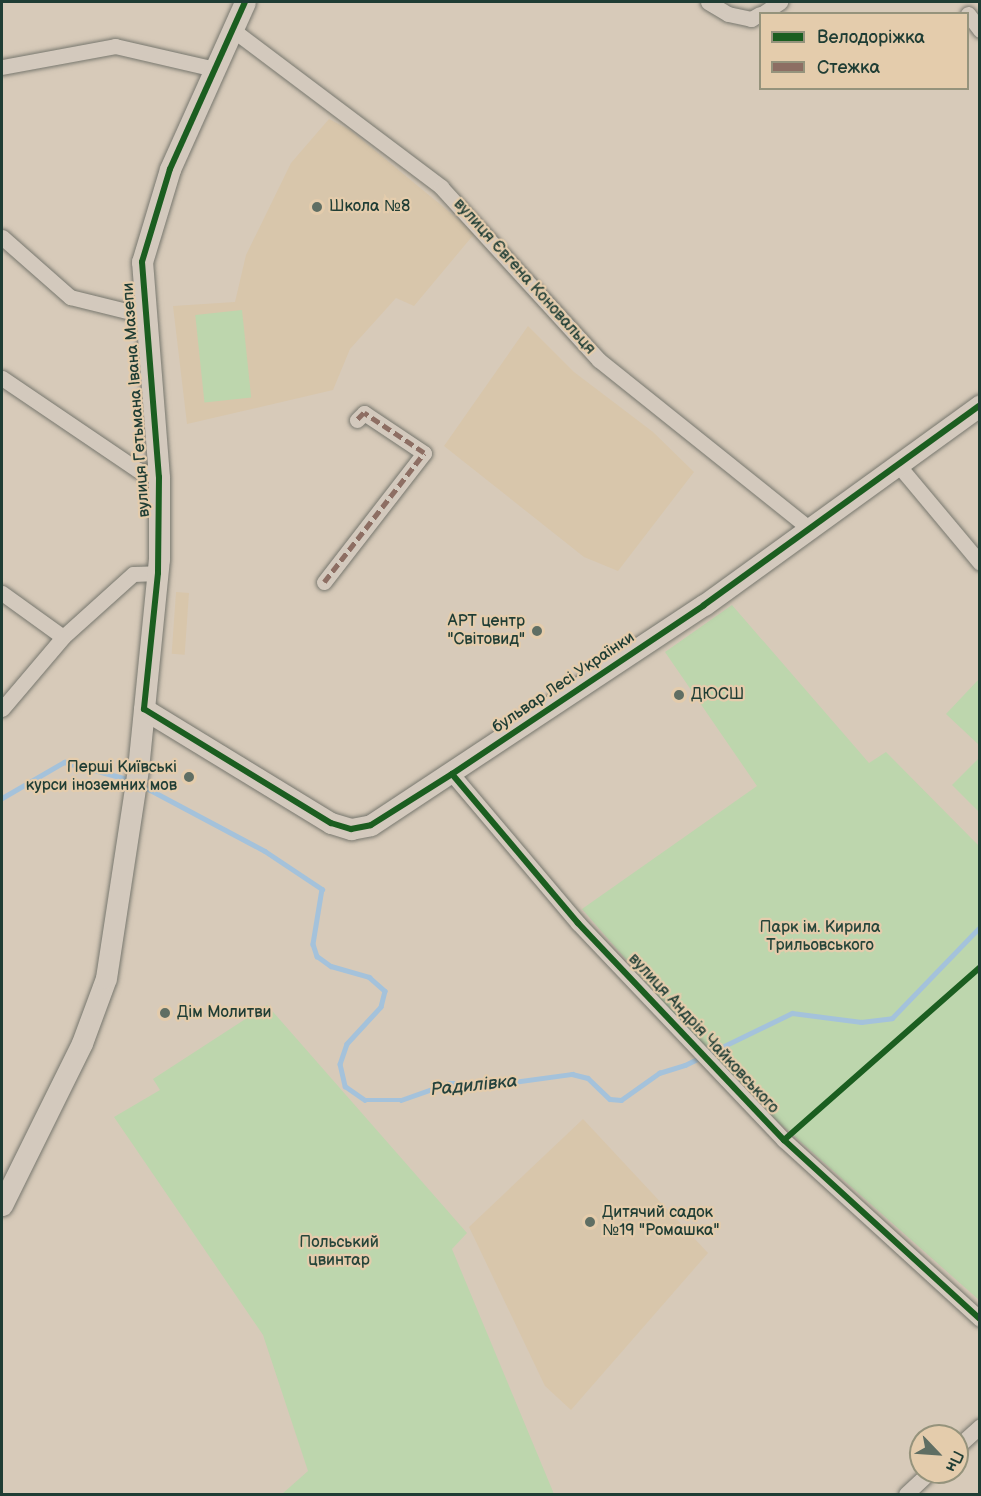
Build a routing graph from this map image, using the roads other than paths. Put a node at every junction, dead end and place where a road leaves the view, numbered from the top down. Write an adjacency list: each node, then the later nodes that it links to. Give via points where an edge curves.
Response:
1 (245, 2): 7 (main road, вулиця Гетьмана Івана Мазепи)
2 (708, 2): 5 (street, via 728,14 751,19)
3 (780, 2): 4 (street)
4 (764, 12)
5 (759, 15)
6 (969, 16): 8 (street)
7 (233, 30): 10 (main road, вулиця Гетьмана Івана Мазепи); 18 (street, вулиця Євгена Коновальця, via 441,187 595,356)
8 (980, 30)
9 (2, 67): 10 (street, via 115,46)
10 (216, 69): 12 (main road, вулиця Гетьмана Івана Мазепи, via 152,217 142,262)
11 (2, 237): 12 (street, via 70,297)
12 (143, 315): 17 (main road, вулиця Гетьмана Івана Мазепи)
13 (2, 378): 17 (street, via 138,470)
14 (980, 405): 16 (main road, бульвар Лесі Українки)
15 (357, 420): 21 (street, via 364,413 424,453)
16 (899, 466): 18 (main road, бульвар Лесі Українки); 19 (street)
17 (159, 477): 20 (main road, вулиця Гетьмана Івана Мазепи)
18 (810, 529): 26 (main road, бульвар Лесі Українки)
19 (980, 563)
20 (158, 573): 23 (street, via 133,574); 25 (main road, вулиця Гетьмана Івана Мазепи)
21 (324, 582)
22 (2, 592): 23 (street)
23 (63, 637): 24 (street)
24 (2, 709)
25 (144, 709): 26 (main road, бульвар Лесі Українки, via 343,828 371,825); 27 (main road, вулиця Гетьмана Івана Мазепи, via 118,911 98,1007)
26 (452, 774): 28 (street, вулиця Андрія Чайковського, via 578,923 706,1053 784,1140)
27 (2, 1205)
28 (980, 1319)

